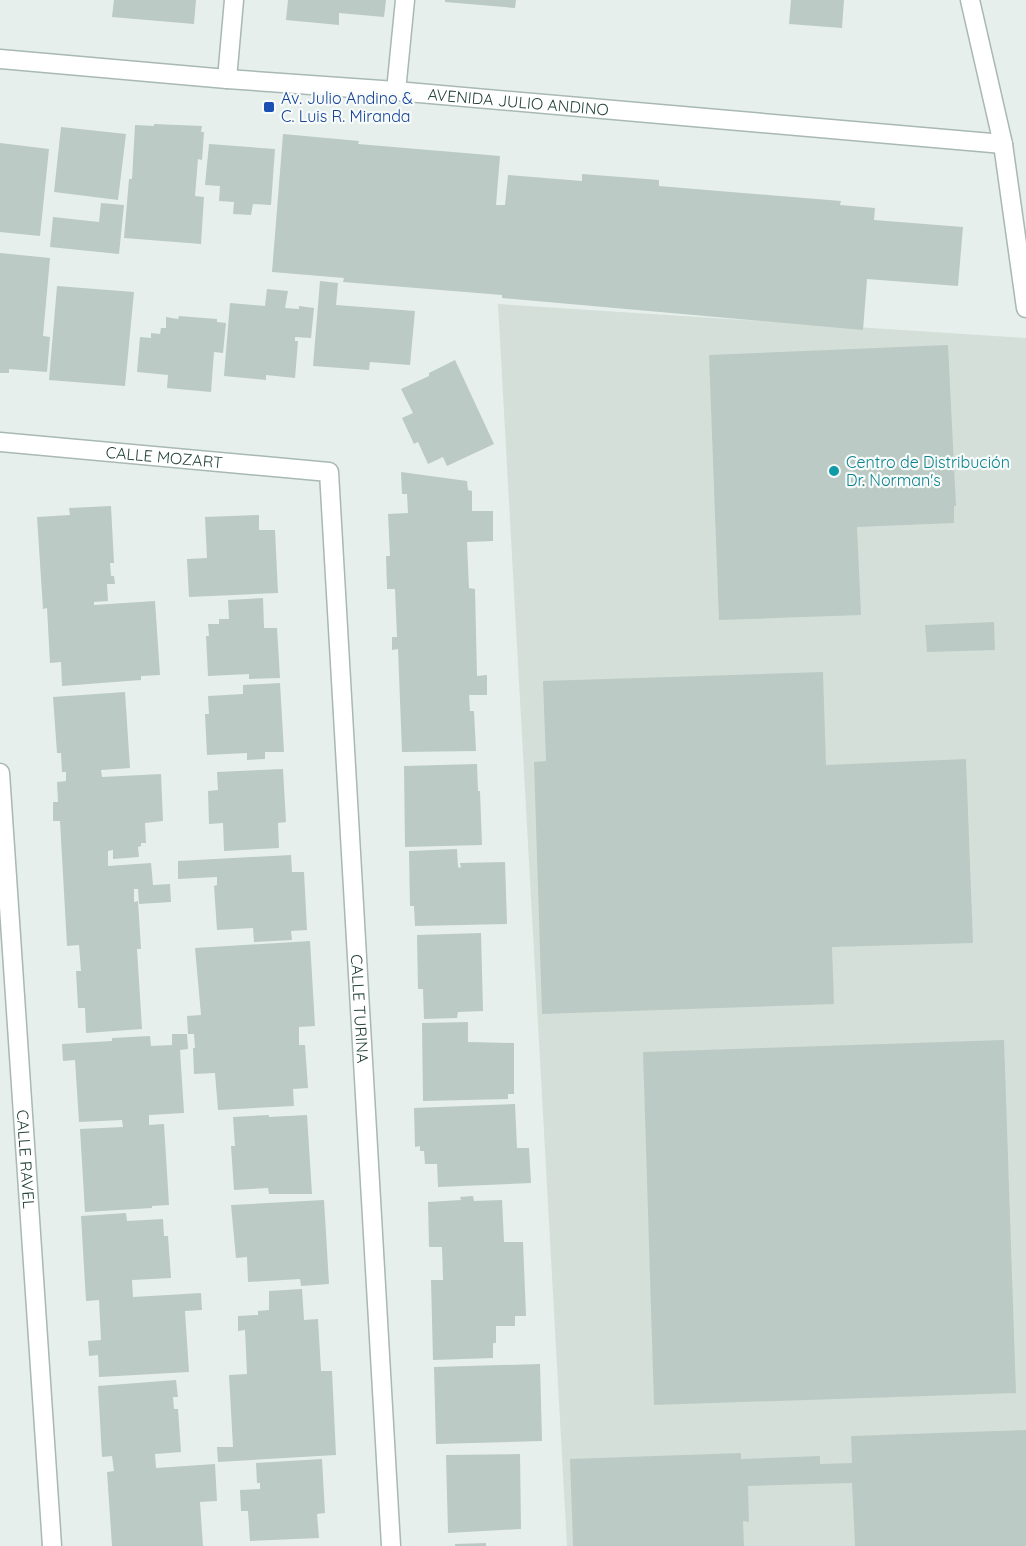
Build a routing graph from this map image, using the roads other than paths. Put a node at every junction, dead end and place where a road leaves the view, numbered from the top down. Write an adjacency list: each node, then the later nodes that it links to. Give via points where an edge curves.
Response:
1 (234, 0): 5 (street)
2 (405, 0): 6 (street)
3 (970, 0): 7 (street)
4 (0, 58): 5 (street, AVENIDA JULIO ANDINO)
5 (227, 79): 6 (street, AVENIDA JULIO ANDINO)
6 (396, 91): 7 (street, AVENIDA JULIO ANDINO)
7 (1003, 144): 8 (street)
8 (1026, 308)
9 (0, 442): 10 (street, CALLE MOZART)
10 (329, 472): 13 (street, CALLE TURINA)
11 (0, 773): 12 (street, CALLE RAVEL)
12 (52, 1546)
13 (391, 1546)

